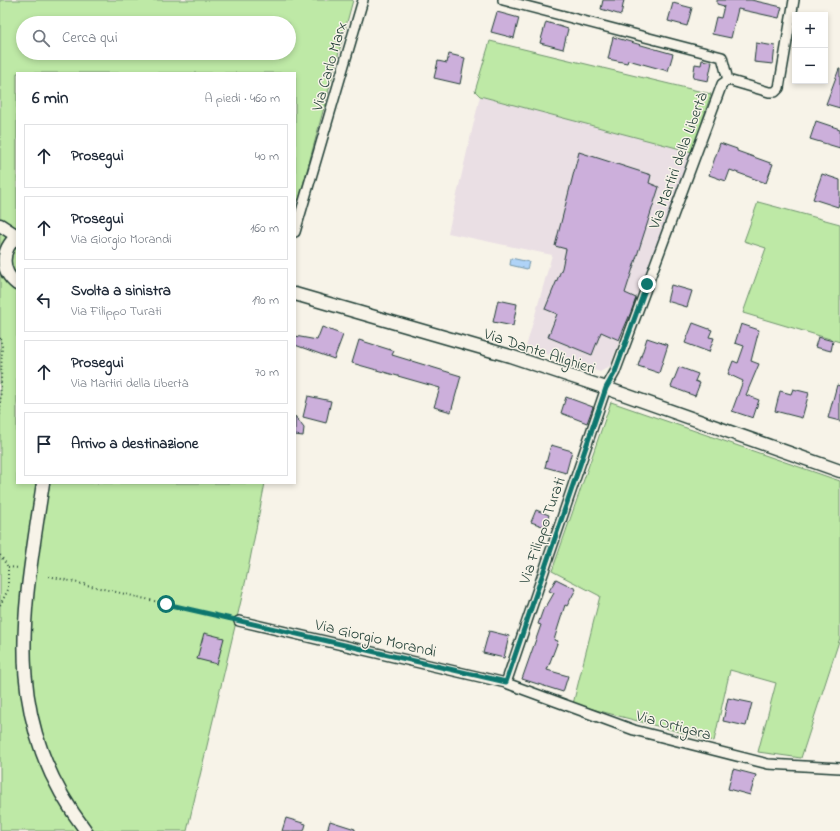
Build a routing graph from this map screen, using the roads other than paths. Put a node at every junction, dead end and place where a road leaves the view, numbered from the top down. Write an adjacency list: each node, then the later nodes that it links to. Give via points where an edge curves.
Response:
1 (363, 0): 6 (street, Via Carlo Marx)
2 (503, 0): 4 (street, via 722,57)
3 (794, 0): 4 (street, Via Martiri della Libertà, via 779,88 775,92 770,92)
4 (728, 80): 11 (street, Via Martiri della Libertà, via 722,84 615,372)
5 (0, 224): 7 (street)
6 (296, 229)
7 (16, 235)
8 (16, 237): 9 (street, via 8,244 4,256 4,267)
9 (16, 283)
10 (296, 294): 11 (street, Via Dante Alighieri, via 510,356)
11 (606, 388): 12 (street, Via Dante Alighieri); 15 (street, Via Filippo Turati)
12 (840, 471)
13 (43, 484): 17 (street, via 22,624 21,671 32,730 46,767 65,802)
14 (239, 621): 15 (street, Via Giorgio Morandi)
15 (506, 682): 16 (street, Via Ortigara, via 634,730 768,764)
16 (840, 768)
17 (86, 831)

